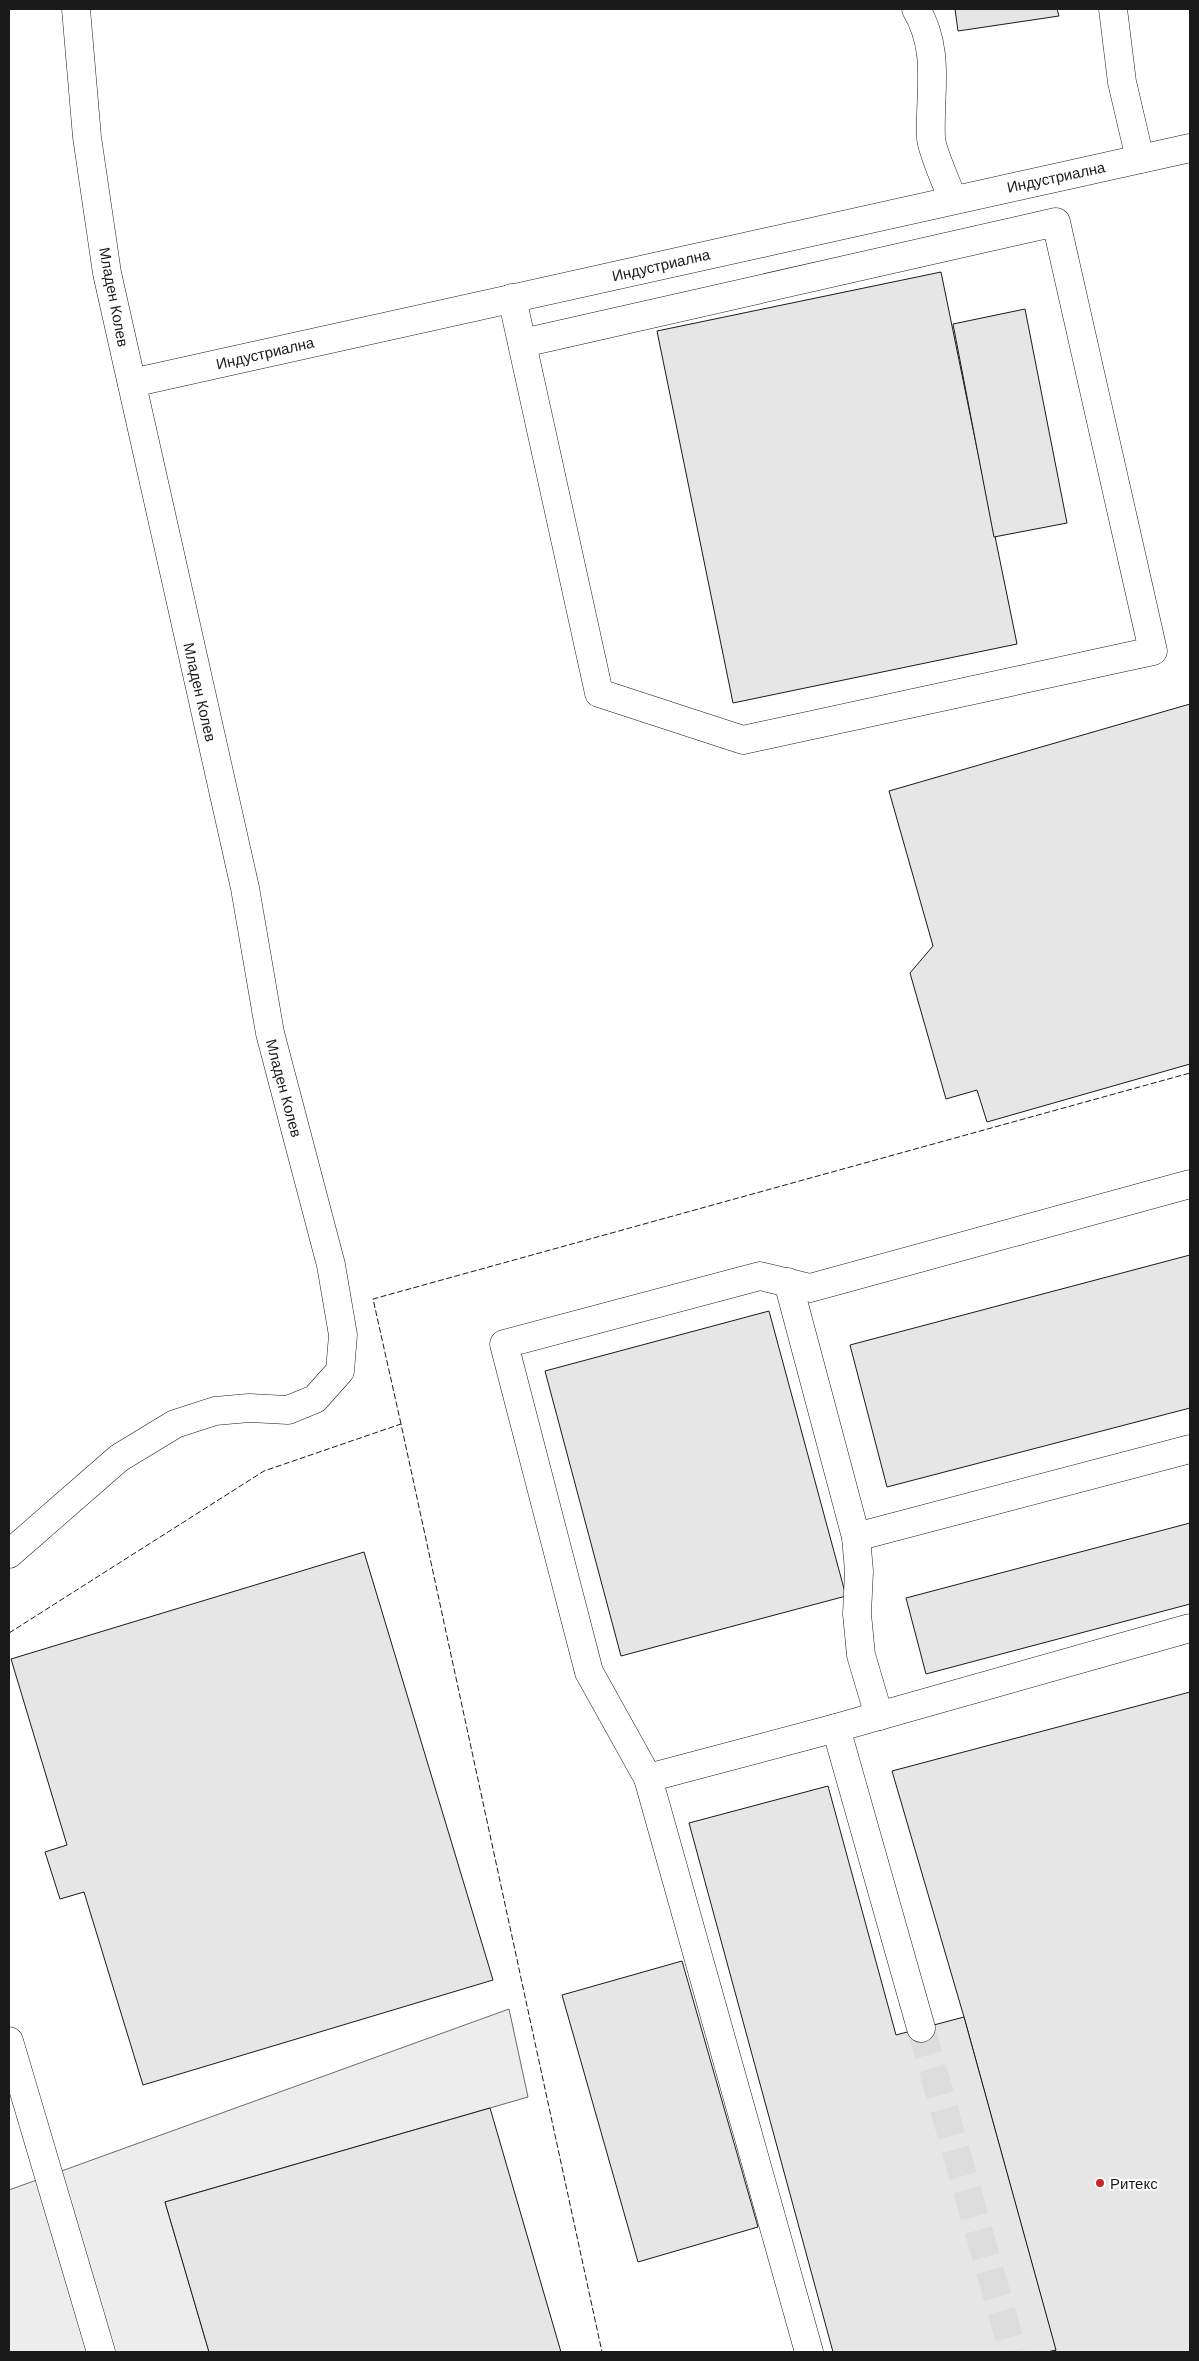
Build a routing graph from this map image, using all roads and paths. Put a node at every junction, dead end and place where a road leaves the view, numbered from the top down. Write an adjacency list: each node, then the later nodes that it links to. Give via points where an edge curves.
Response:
1 (76, 9): 9 (street, Младен Колев, via 87,137 103,244)
2 (916, 9): 6 (street, via 933,61 931,140)
3 (1113, 9): 5 (street, via 1122,82)
4 (1190, 148): 5 (street, Индустриална)
5 (1140, 159): 6 (street, Индустриална)
6 (953, 200): 7 (street, Индустриална)
7 (512, 298): 8 (street); 9 (street, Индустриална)
8 (522, 343): 8 (street, via 599,693 743,740 1153,652 1056,222)
9 (132, 383): 14 (street, Младен Колев, via 245,888 270,1033 332,1265 343,1335 340,1371 315,1398 288,1410 249,1408 215,1411 176,1424 118,1458)
10 (1190, 1184): 11 (street, via 810,1288)
11 (788, 1282): 13 (street); 18 (street, via 760,1276 504,1344 589,1672)
12 (1190, 1449): 13 (street)
13 (856, 1538): 16 (street, via 859,1571 856,1614 861,1655)
14 (9, 1554)
15 (1190, 1628): 16 (street)
16 (879, 1716): 17 (street)
17 (836, 1728): 18 (street); 19 (street)
18 (648, 1778): 22 (street)
19 (921, 2028)
20 (9, 2041): 21 (street)
21 (101, 2352)
22 (809, 2352)

